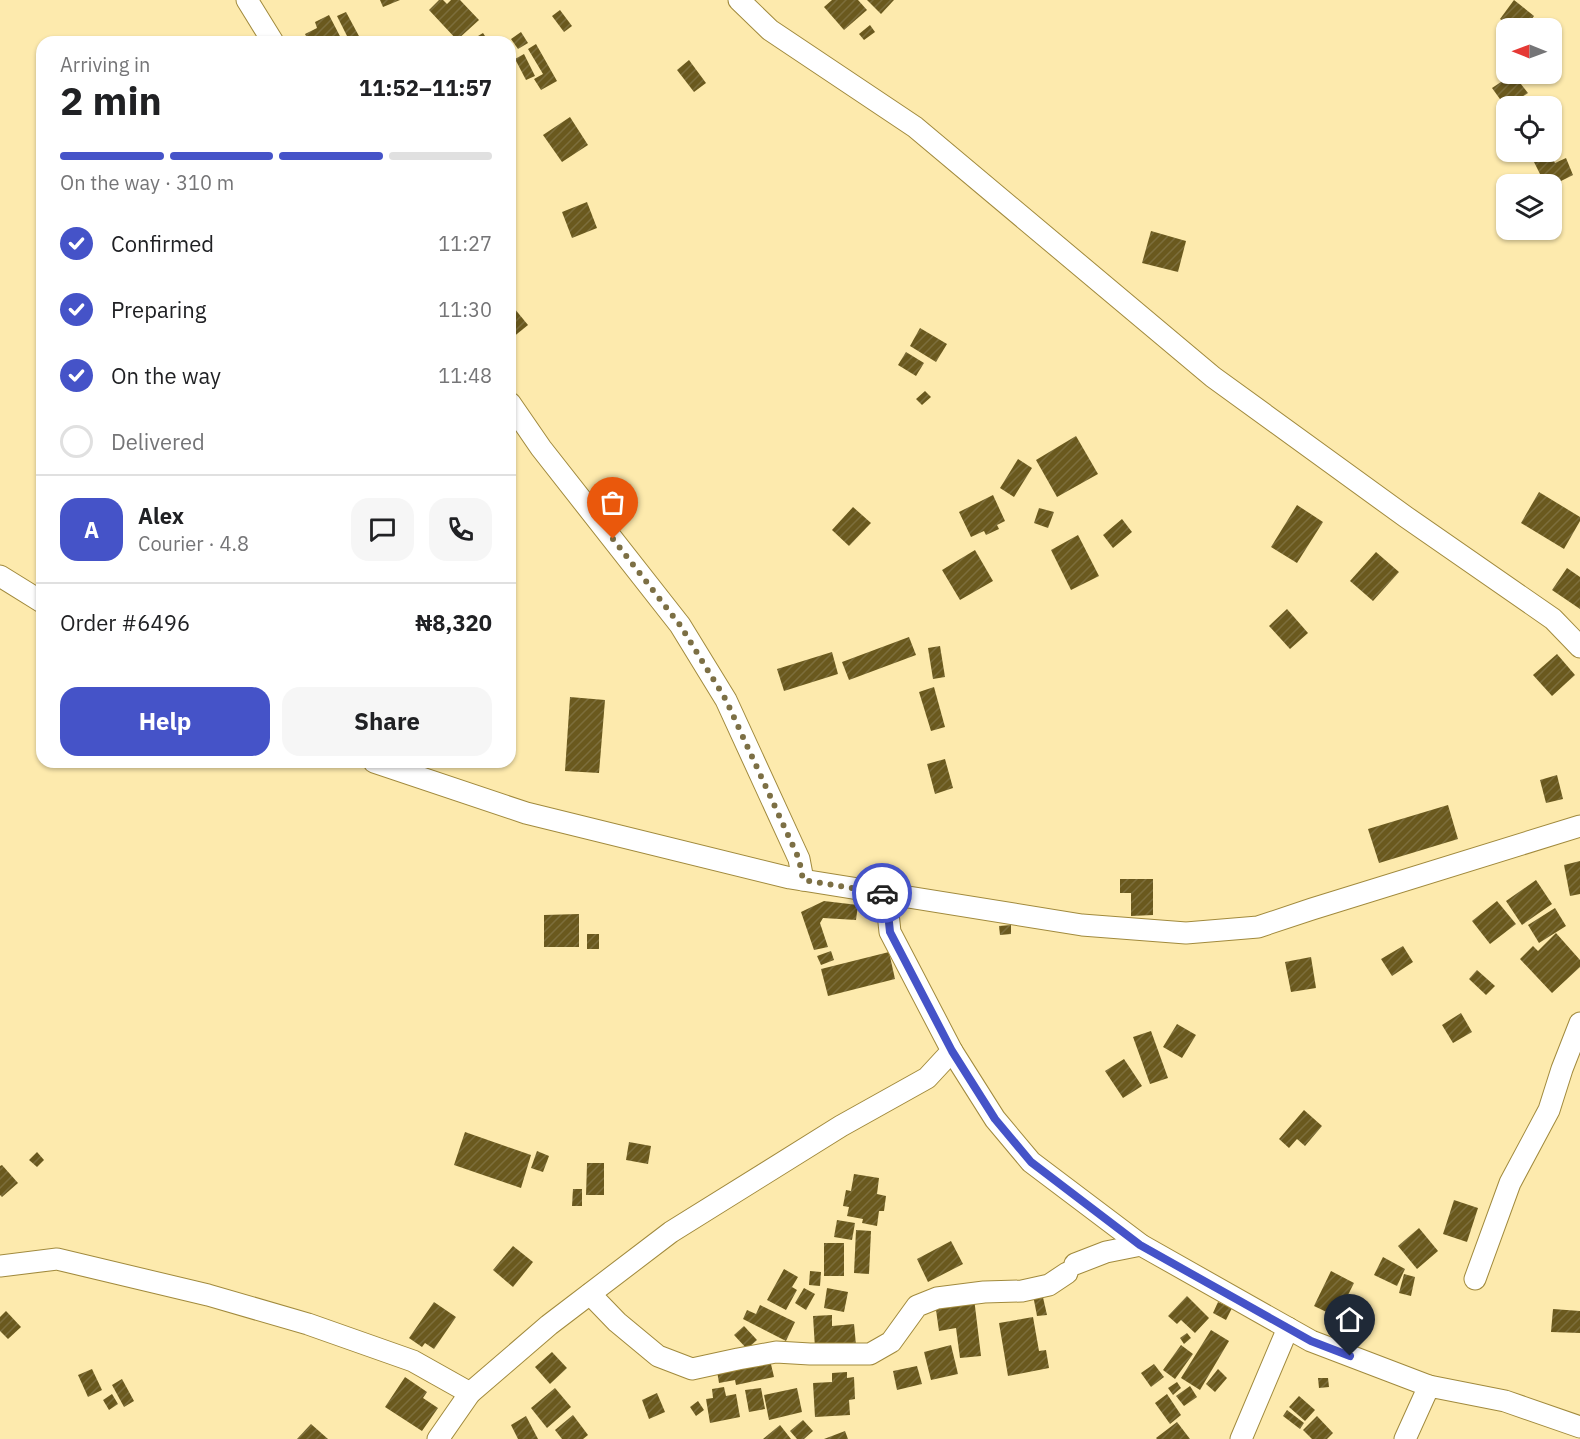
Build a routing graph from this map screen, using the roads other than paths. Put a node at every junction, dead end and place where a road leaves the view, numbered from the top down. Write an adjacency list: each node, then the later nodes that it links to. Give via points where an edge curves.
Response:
1 (247, 0): 3 (street)
2 (739, 0): 7 (street, via 770,30 915,127 1213,377 1553,619)
3 (269, 36)
4 (516, 412): 10 (street, via 680,625 726,700 799,859)
5 (0, 576): 6 (street)
6 (36, 598)
7 (1580, 647)
8 (392, 768): 10 (street, via 526,813)
9 (1580, 826): 11 (street, via 1258,927 1186,933 1093,926)
10 (803, 880): 11 (street)
11 (886, 894): 13 (street, via 890,932)
12 (1580, 1023): 16 (street, via 1549,1110 1510,1183)
13 (952, 1051): 14 (street, via 995,1119 1031,1162); 17 (street, via 927,1078 841,1126 671,1232)
14 (1140, 1245): 17 (street, via 1106,1252 1071,1268 1048,1285 937,1298 917,1306 891,1342 870,1354 776,1353 692,1369 658,1356); 18 (street)
15 (0, 1266): 20 (street, via 57,1260 208,1295 308,1324 413,1361)
16 (1475, 1279)
17 (590, 1294): 20 (street)
18 (1288, 1328): 19 (street, via 1311,1341); 23 (street)
19 (1429, 1386): 21 (street, via 1505,1401); 24 (street)
20 (470, 1393): 22 (street)
21 (1580, 1426)
22 (438, 1439)
23 (1241, 1439)
24 (1405, 1439)

